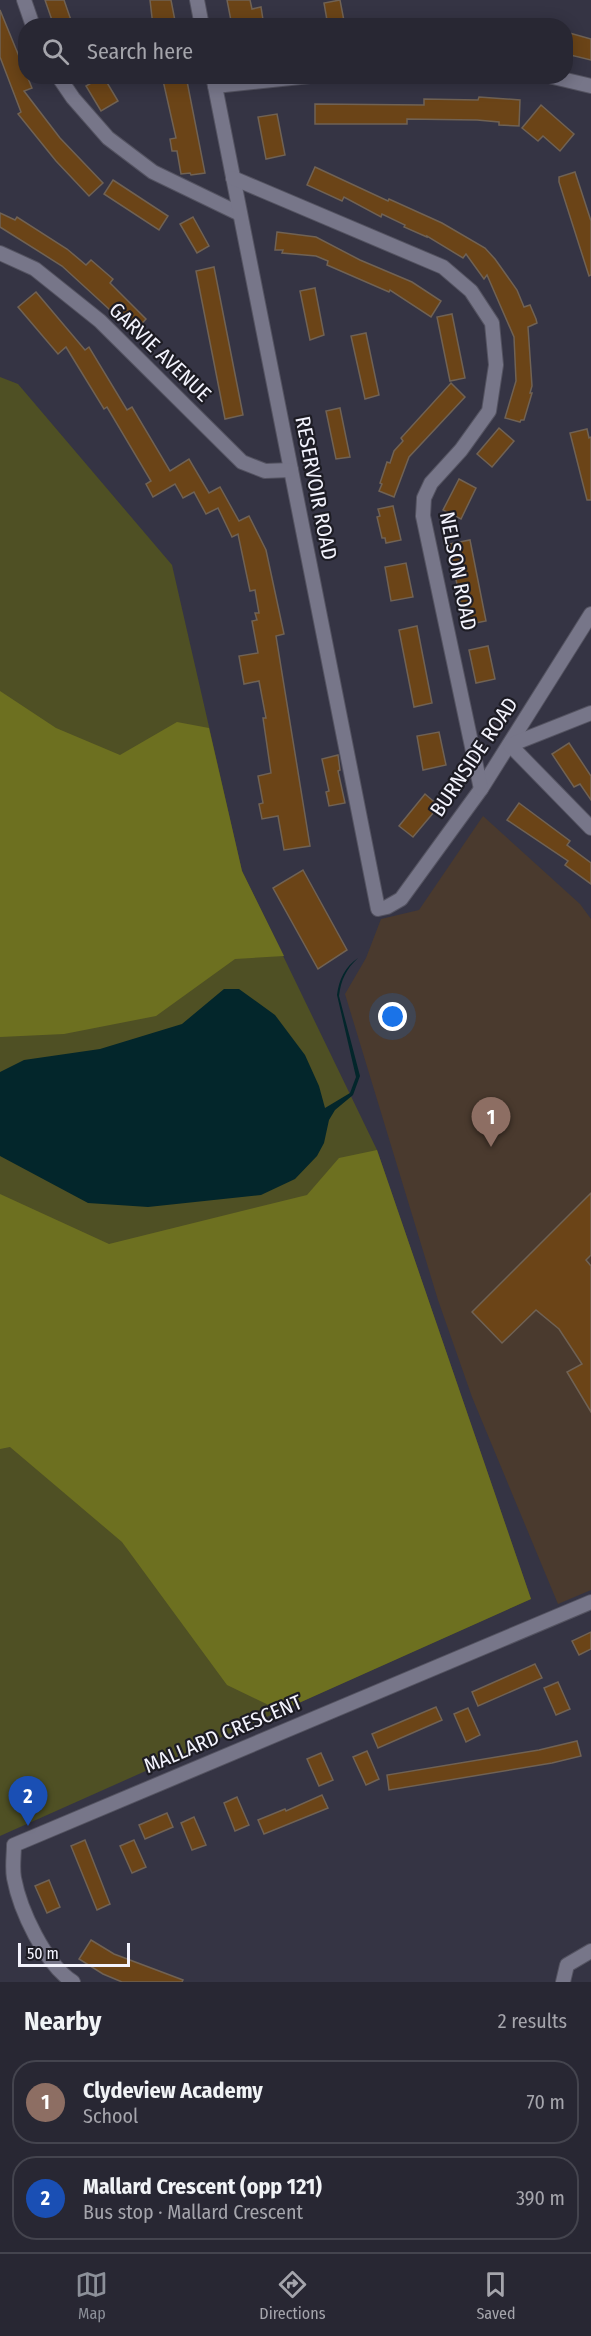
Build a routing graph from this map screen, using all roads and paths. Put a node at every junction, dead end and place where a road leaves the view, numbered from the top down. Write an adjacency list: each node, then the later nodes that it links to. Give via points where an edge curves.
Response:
1 (24, 0): 3 (street)
2 (197, 0): 4 (street)
3 (30, 18)
4 (200, 18)
5 (573, 82): 8 (street)
6 (63, 84): 10 (street, via 108,138 153,172)
7 (215, 84): 9 (street, RESERVOIR ROAD)
8 (591, 86)
9 (232, 178): 10 (street, RESERVOIR ROAD); 16 (street, NELSON ROAD, via 443,267 471,291 492,323 496,365 489,411 431,483 424,498 423,516)
10 (240, 214): 12 (street, RESERVOIR ROAD)
11 (0, 252): 12 (street, GARVIE AVENUE, via 35,269 100,321 242,462 265,471)
12 (291, 470): 18 (street, RESERVOIR ROAD)
13 (591, 615): 15 (street, BURNSIDE ROAD)
14 (591, 713): 15 (street)
15 (510, 745): 16 (street, BURNSIDE ROAD); 17 (street)
16 (481, 789): 18 (street, BURNSIDE ROAD, via 401,899)
17 (591, 828)
18 (378, 909)
19 (591, 1602): 21 (street, MALLARD CRESCENT, via 14,1845 13,1875 19,1902 44,1950 61,1974)
20 (591, 1951): 22 (street, via 567,1965)
21 (73, 1982)
22 (563, 1982)

